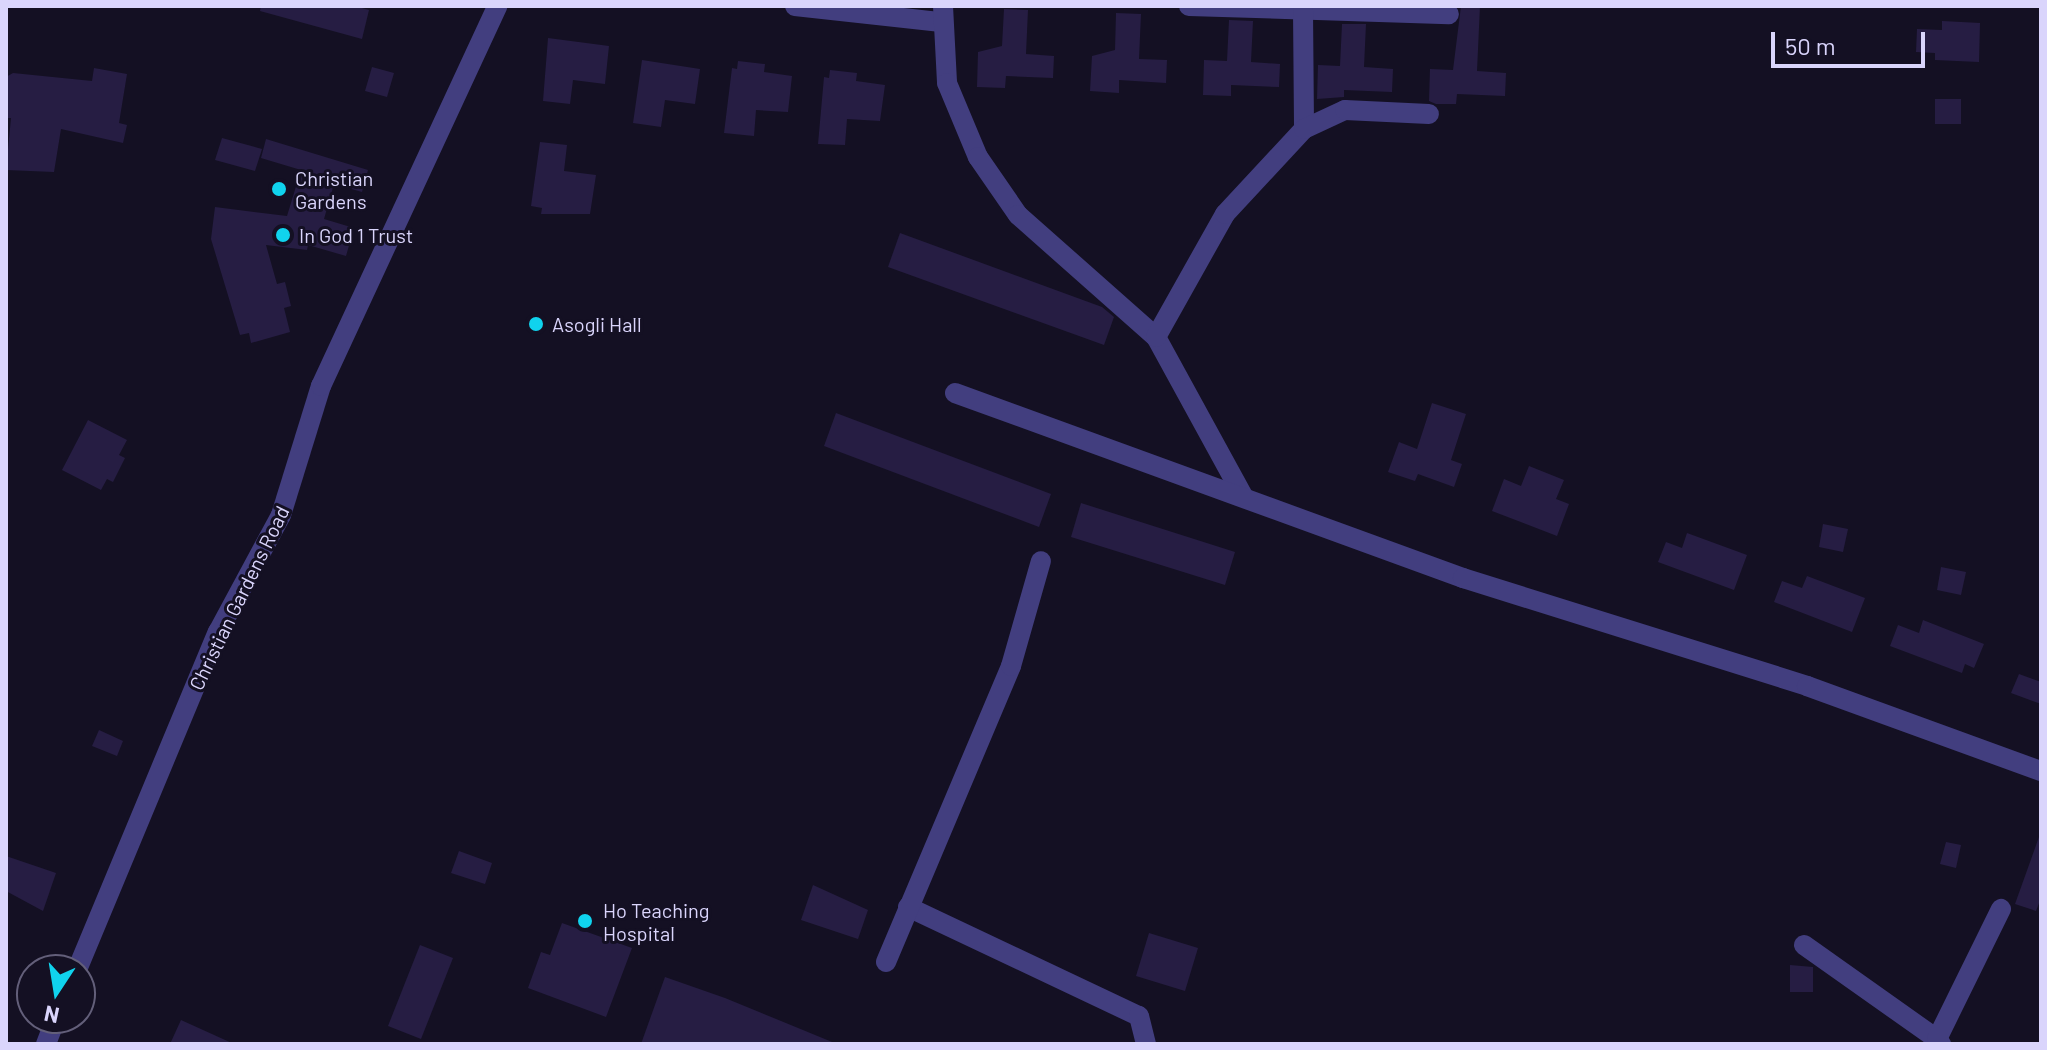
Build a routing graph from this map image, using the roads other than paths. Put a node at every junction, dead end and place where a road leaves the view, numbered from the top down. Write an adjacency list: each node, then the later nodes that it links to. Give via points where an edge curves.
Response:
1 (497, 6): 17 (street, Christian Gardens Road, via 321,386 281,515 218,632)
2 (795, 6): 5 (street)
3 (1189, 6): 4 (street)
4 (1303, 10): 6 (street); 8 (street)
5 (942, 14): 9 (street, via 947,83 978,157 1018,215)
6 (1449, 14)
7 (1429, 114): 8 (street, via 1345,110)
8 (1304, 129): 9 (street, via 1225,214)
9 (1156, 337): 11 (street)
10 (955, 393): 11 (street)
11 (1244, 498): 13 (street, via 1463,578 1822,691)
12 (1041, 561): 14 (street, via 1011,666)
13 (2041, 771)
14 (908, 907): 18 (street); 20 (street, via 1139,1016)
15 (2001, 909): 19 (street)
16 (1804, 945): 19 (street)
17 (84, 954)
18 (886, 962)
19 (1939, 1042)
20 (1146, 1044)

